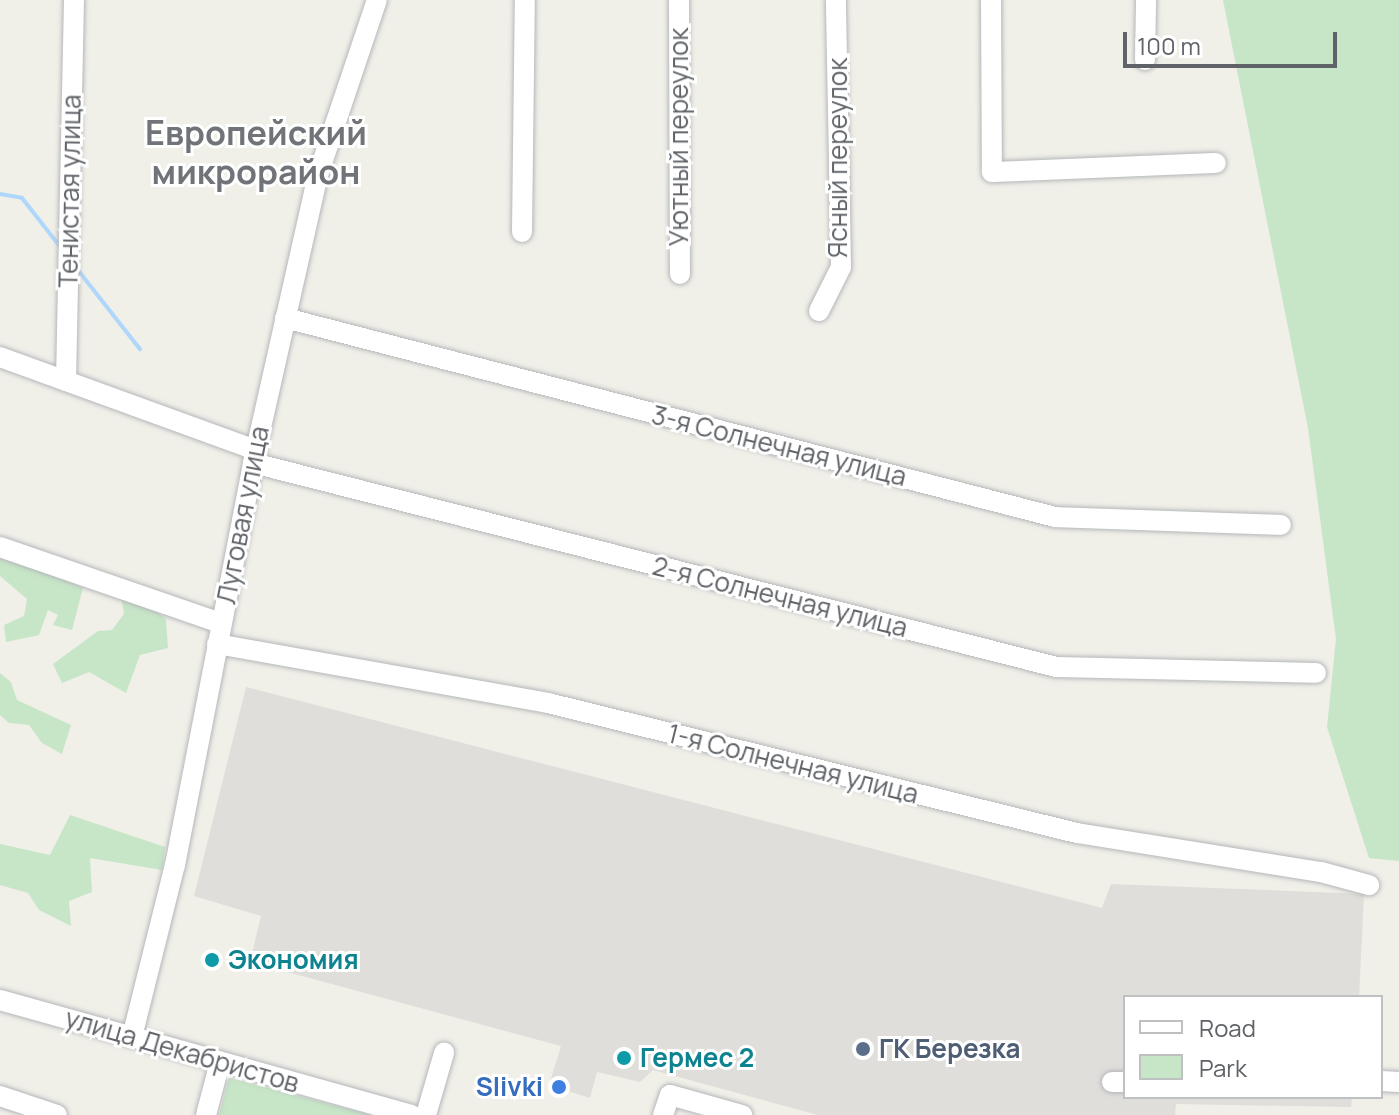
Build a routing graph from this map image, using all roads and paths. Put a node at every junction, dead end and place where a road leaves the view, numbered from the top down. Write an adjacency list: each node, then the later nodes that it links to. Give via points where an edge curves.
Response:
1 (74, 0): 15 (street, Тенистая улица)
2 (377, 0): 13 (street, Луговая улица, via 317,178)
3 (525, 0): 10 (street)
4 (679, 0): 11 (street, Уютный переулок)
5 (836, 0): 12 (street, Ясный переулок, via 841,267)
6 (991, 0): 9 (street, via 992,172)
7 (1146, 0): 8 (street)
8 (1145, 60)
9 (1216, 163)
10 (522, 232)
11 (680, 274)
12 (819, 311)
13 (285, 318): 16 (street, Луговая улица); 17 (street, 3-я Солнечная улица, via 1055,517)
14 (0, 357): 15 (street, 2-я Солнечная улица)
15 (66, 381): 16 (street, 2-я Солнечная улица)
16 (254, 457): 19 (street, Луговая улица); 21 (street, 2-я Солнечная улица, via 1056,667)
17 (1281, 525)
18 (0, 547): 19 (street)
19 (221, 623): 20 (street, Луговая улица)
20 (217, 644): 22 (street, 1-я Солнечная улица, via 548,703 1077,833 1321,872); 24 (street, Луговая улица, via 175,865)
21 (1316, 673)
22 (1369, 885)
23 (0, 1000): 24 (street, улица Декабристов)
24 (132, 1037): 26 (street, улица Декабристов)
25 (444, 1053): 31 (street)
26 (220, 1062): 29 (street); 30 (street, улица Декабристов)
27 (0, 1096): 28 (street)
28 (57, 1115)
29 (206, 1115)
30 (411, 1115)
31 (426, 1115)
32 (663, 1115): 33 (street, via 670,1095)
33 (742, 1115)

